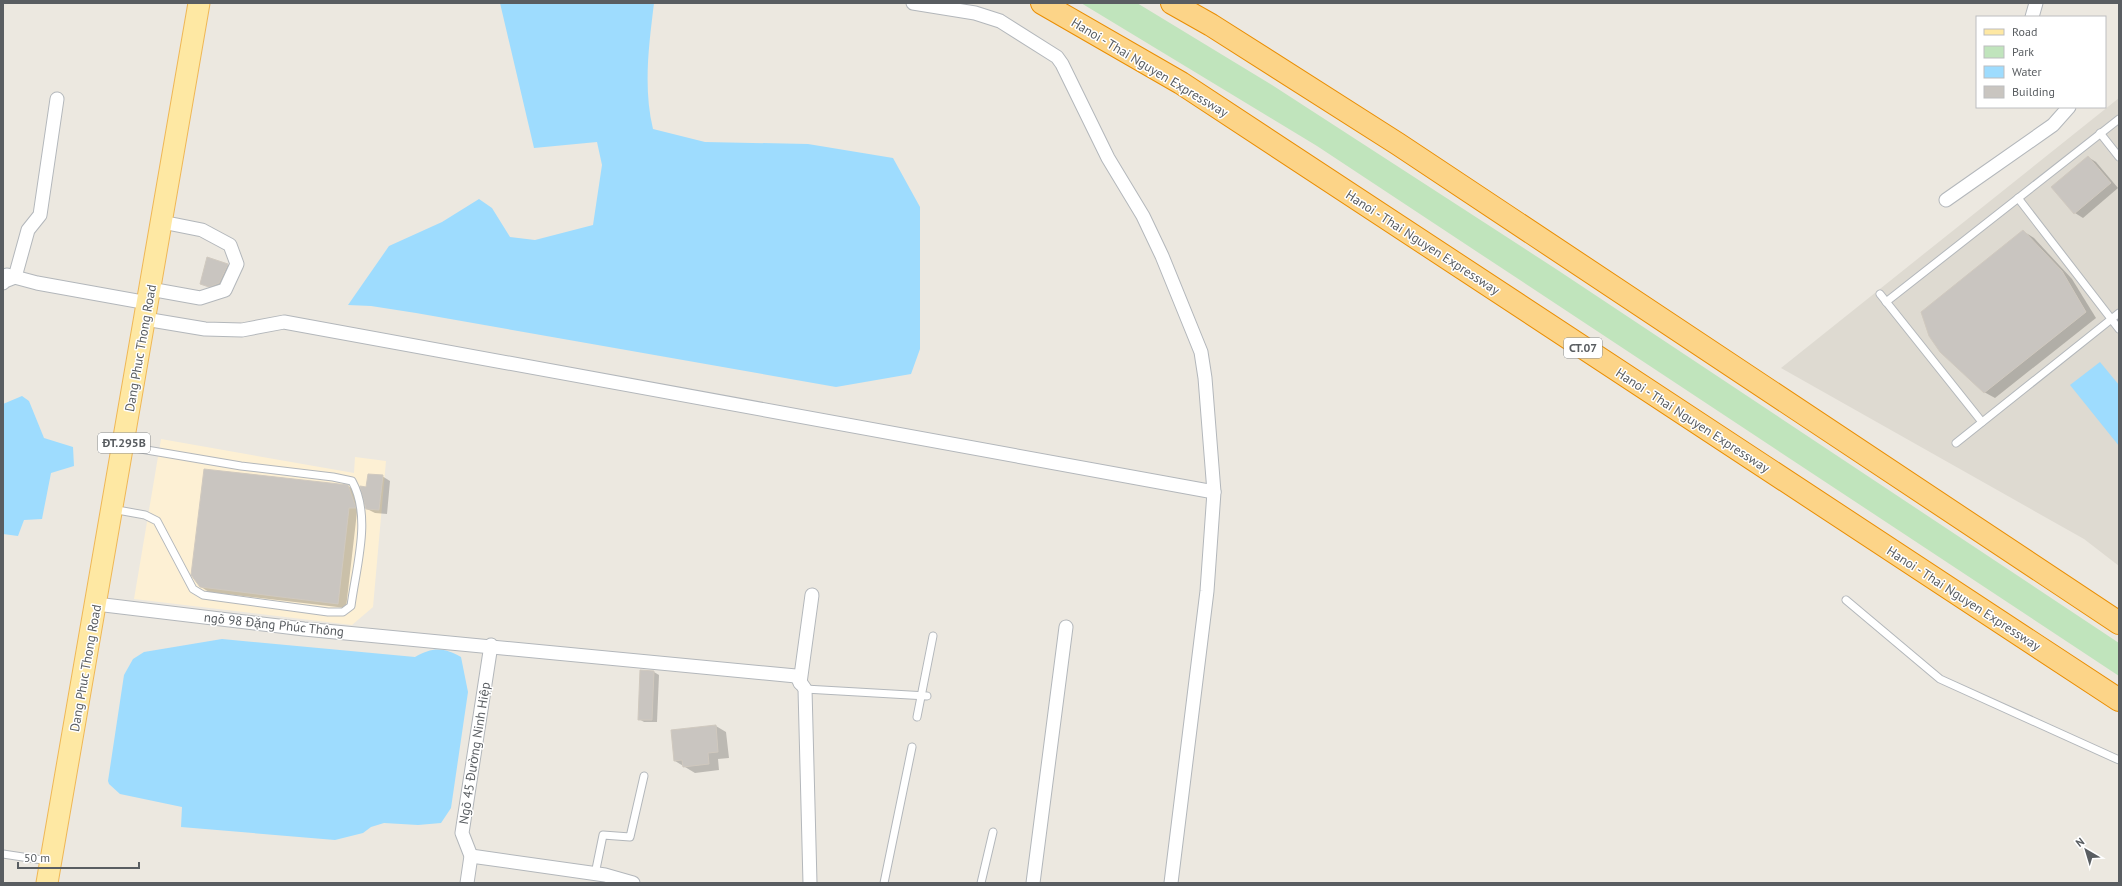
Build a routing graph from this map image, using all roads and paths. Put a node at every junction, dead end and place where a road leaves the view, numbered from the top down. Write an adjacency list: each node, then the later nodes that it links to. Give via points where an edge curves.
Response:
1 (200, 3): 15 (main road, Dang Phuc Thong Road / ĐT.295B)
2 (913, 3): 6 (street)
3 (1042, 3): 38 (highway, Hanoi - Thai Nguyen Expressway / CT.07, via 1181,83)
4 (1172, 3): 32 (highway, via 1398,144)
5 (2036, 3): 7 (street)
6 (964, 7): 27 (street, via 1000,21 1057,57 1108,158 1143,216 1166,263 1201,352)
7 (2032, 16)
8 (57, 99): 16 (street, via 40,215 28,230)
9 (2068, 108): 14 (street, via 2053,125)
10 (2119, 119): 11 (lane)
11 (2100, 133): 12 (lane); 13 (lane)
12 (2119, 156)
13 (2018, 198): 19 (lane); 22 (lane)
14 (1946, 200)
15 (162, 222): 20 (main road, Dang Phuc Thong Road / ĐT.295B); 20 (street, via 202,230 230,245 237,264 225,290 200,298)
16 (9, 276): 17 (street); 20 (street)
17 (3, 283)
18 (1880, 294): 19 (lane)
19 (1886, 302): 24 (lane)
20 (148, 304): 26 (main road, Dang Phuc Thong Road / ĐT.295B); 27 (street, via 205,329 242,330 284,322)
21 (2119, 313): 22 (lane)
22 (2111, 319): 23 (lane); 24 (lane)
23 (2119, 329)
24 (1982, 422): 25 (lane)
25 (1956, 443)
26 (123, 446): 28 (main road, Dang Phuc Thong Road / ĐT.295B); 28 (lane, via 352,481 358,492 362,530 351,606 343,612 328,612 203,595 193,589 157,521 145,514)
27 (1214, 492): 56 (street, via 1207,590)
28 (112, 510): 31 (main road, Dang Phuc Thong Road / ĐT.295B)
29 (812, 595): 36 (street)
30 (1846, 600): 41 (lane, via 1940,679)
31 (96, 604): 35 (street, ngõ 98 Đặng Phúc Thông, via 304,628); 46 (main road, Dang Phuc Thong Road / ĐT.295B)
32 (2119, 622)
33 (1066, 627): 55 (street)
34 (933, 636): 37 (lane)
35 (491, 645): 36 (street, ngõ 98 Đặng Phúc Thông, via 782,674 796,676); 45 (street, Ngõ 45 Đường Ninh Hiệp, via 462,833)
36 (802, 686): 37 (lane); 52 (street)
37 (924, 697): 39 (lane)
38 (2119, 700)
39 (917, 717)
40 (912, 747): 53 (lane)
41 (2119, 760)
42 (644, 776): 47 (lane, via 630,837 603,835)
43 (993, 832): 54 (lane)
44 (3, 854): 46 (lane)
45 (471, 856): 48 (street); 50 (street, Ngõ 45 Đường Ninh Hiệp)
46 (51, 861): 49 (main road, Dang Phuc Thong Road / ĐT.295B)
47 (595, 874): 48 (street); 51 (street)
48 (574, 877)
49 (47, 883)
50 (467, 883)
51 (633, 883)
52 (810, 883)
53 (884, 883)
54 (981, 883)
55 (1033, 883)
56 (1171, 883)

